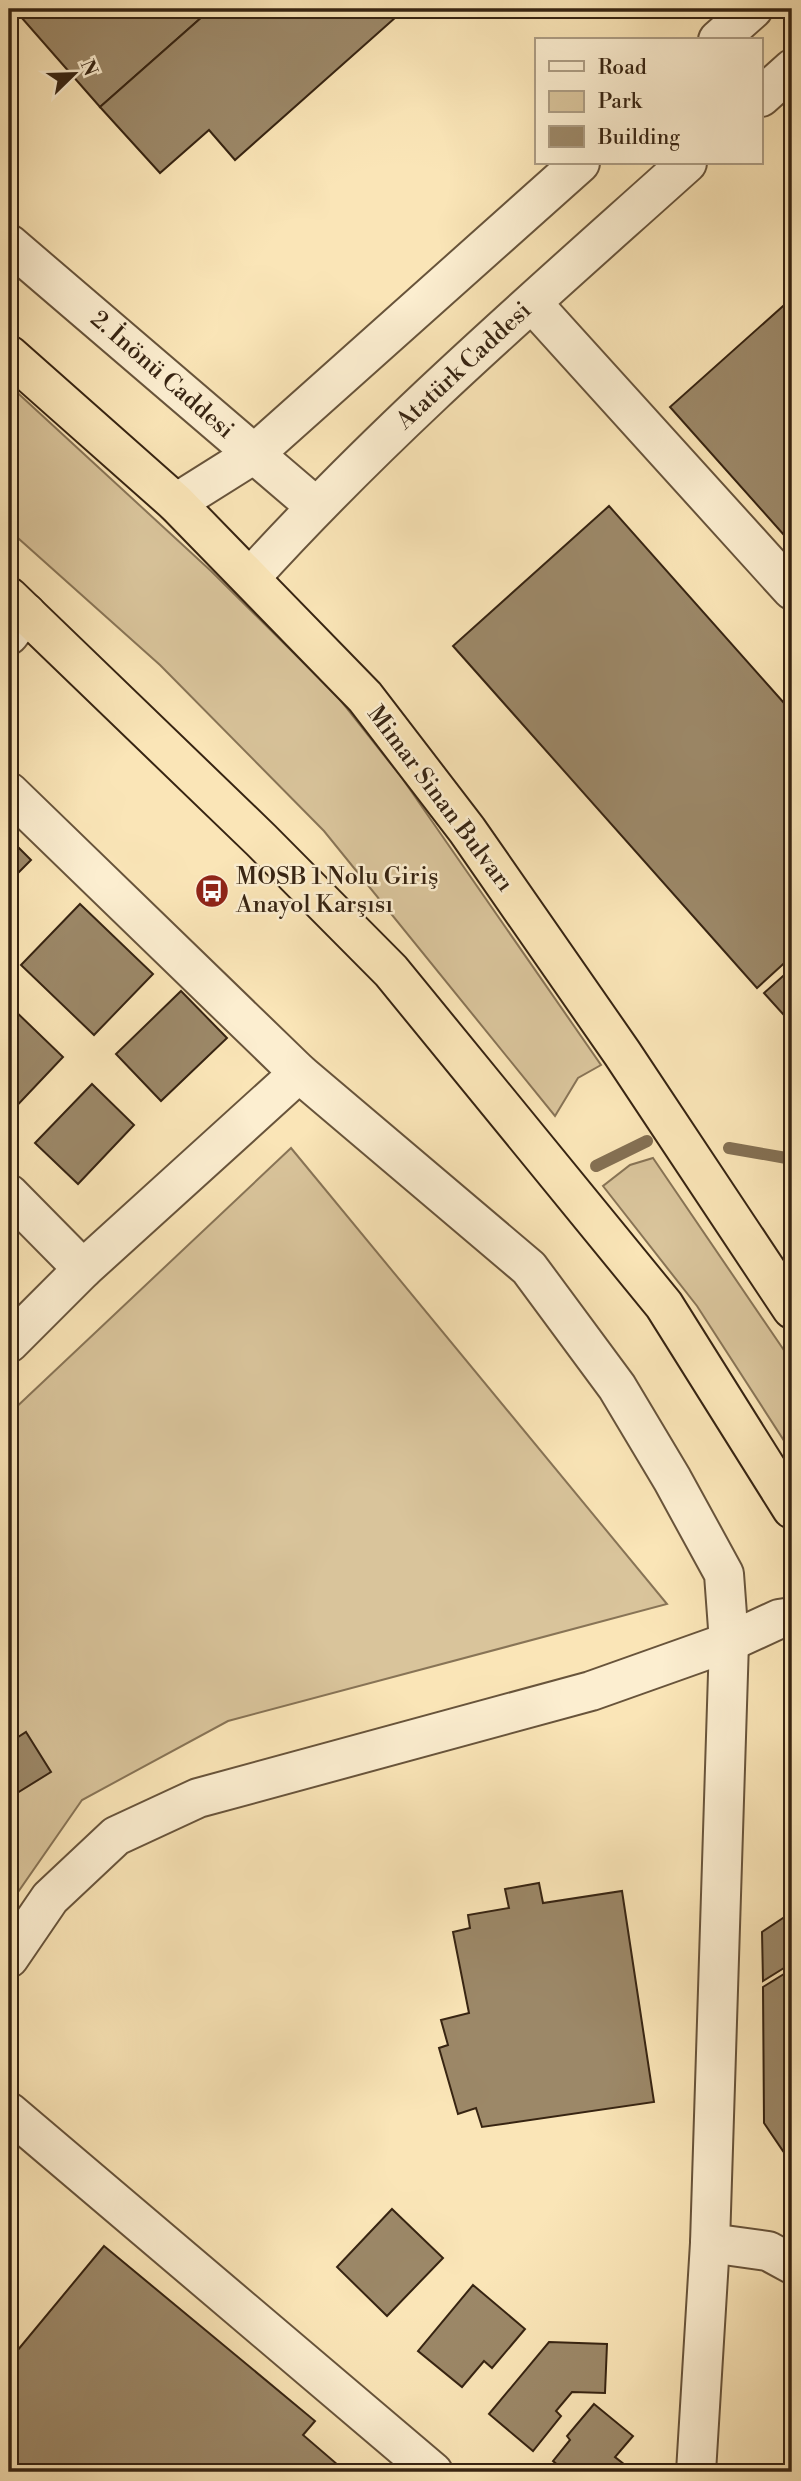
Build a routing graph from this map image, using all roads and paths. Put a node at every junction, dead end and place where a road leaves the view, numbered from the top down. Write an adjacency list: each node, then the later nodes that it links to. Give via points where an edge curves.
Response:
1 (753, 9): 2 (street)
2 (720, 38)
3 (792, 69): 4 (street)
4 (762, 96)
5 (579, 164): 10 (street)
6 (686, 164): 8 (street, Atatürk Caddesi)
7 (9, 244): 10 (street, 2. İnönü Caddesi)
8 (532, 303): 12 (street, Atatürk Caddesi); 14 (street)
9 (9, 355): 11 (highway, Mimar Sinan Bulvarı)
10 (254, 454): 11 (street); 12 (street, 2. İnönü Caddesi)
11 (176, 503): 13 (highway, Mimar Sinan Bulvarı)
12 (315, 506): 13 (street, Atatürk Caddesi)
13 (250, 578): 20 (highway, Mimar Sinan Bulvarı, via 365,697 467,830)
14 (792, 590)
15 (14, 615): 22 (highway, via 261,840 391,971 664,1305)
16 (9, 792): 17 (street)
17 (299, 1073): 19 (street); 24 (street, via 529,1268 617,1387 724,1574)
18 (9, 1194): 19 (street)
19 (83, 1269): 21 (street)
20 (792, 1309)
21 (9, 1343)
22 (792, 1509)
23 (792, 1617): 24 (street)
24 (729, 1642): 25 (street, via 592,1691 198,1798 116,1836 50,1898); 27 (street)
25 (9, 1958)
26 (9, 2112): 29 (street)
27 (710, 2243): 28 (street, via 768,2251); 30 (street)
28 (792, 2264)
29 (433, 2472)
30 (696, 2472)

